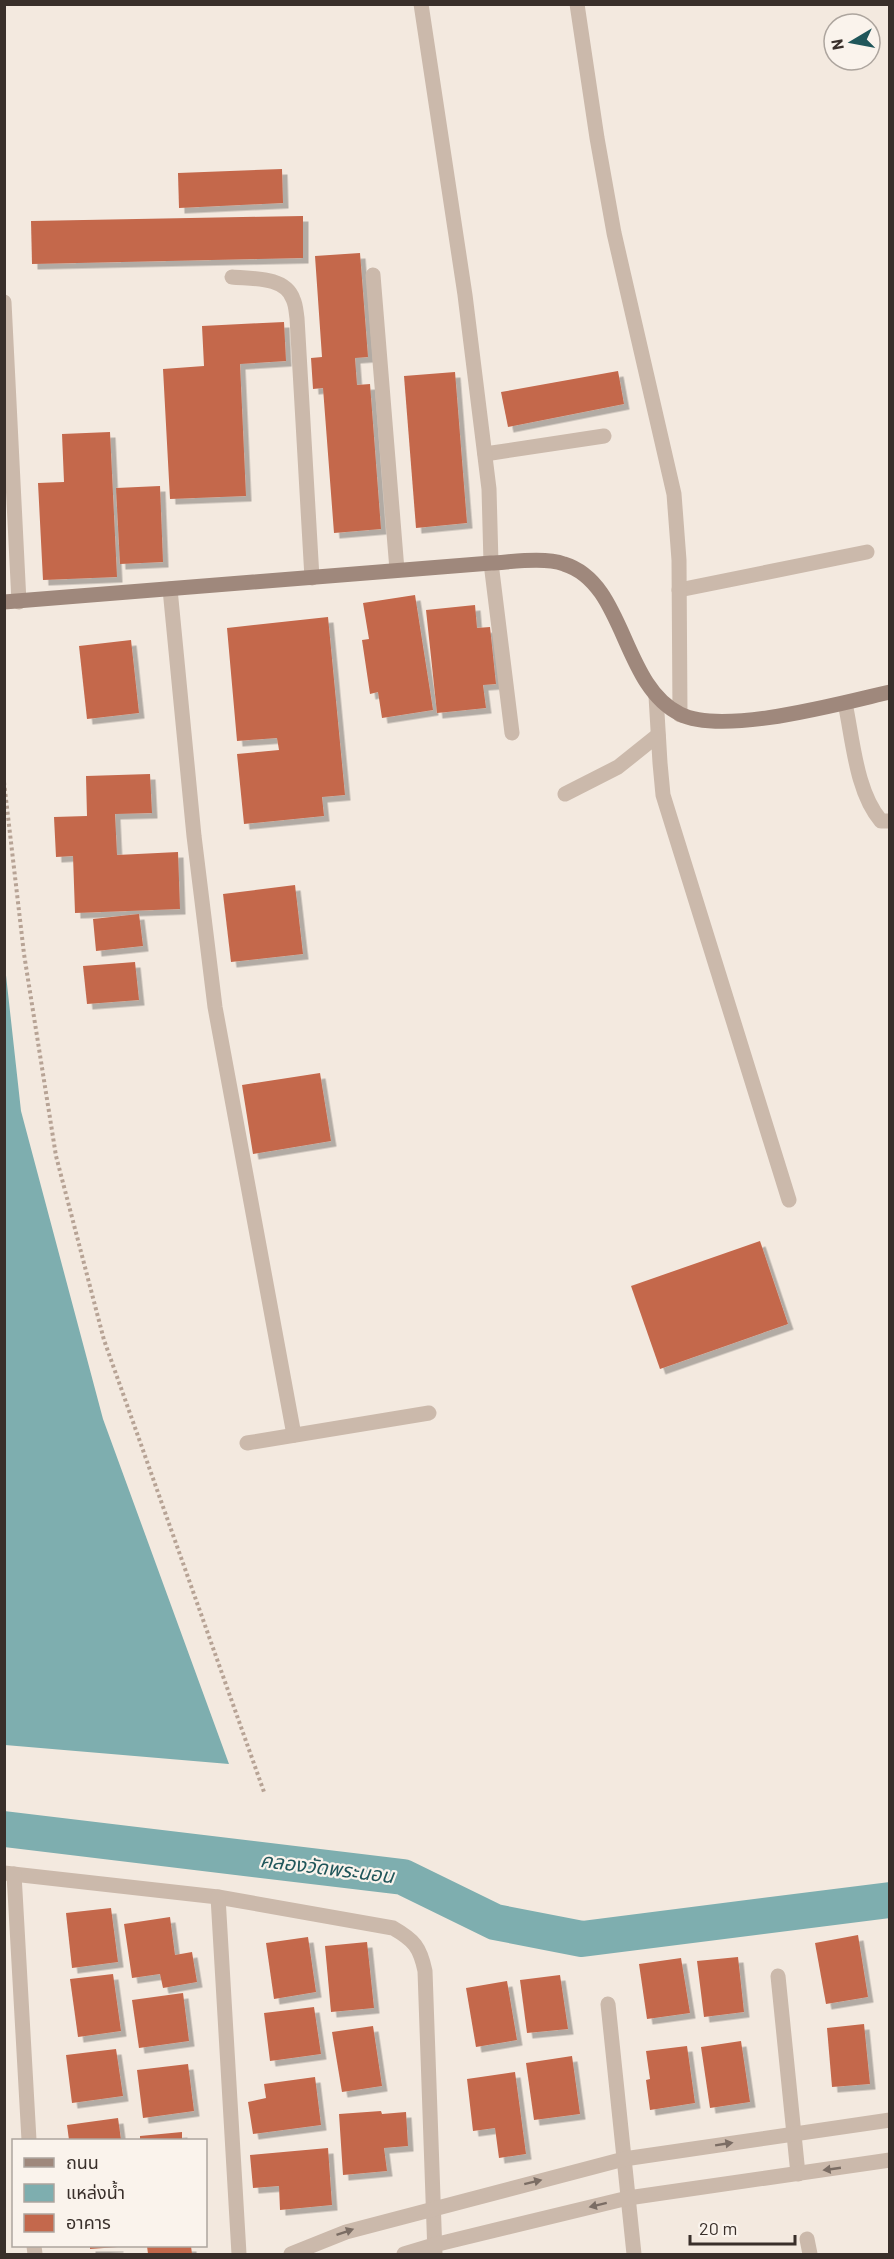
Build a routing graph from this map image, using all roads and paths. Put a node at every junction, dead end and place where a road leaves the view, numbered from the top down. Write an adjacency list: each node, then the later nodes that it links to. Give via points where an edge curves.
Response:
1 (421, 4): 7 (street)
2 (577, 4): 13 (street, via 614,233 674,494)
3 (373, 275): 10 (street)
4 (232, 277): 11 (street, via 273,281 293,297)
5 (4, 302): 14 (street)
6 (604, 436): 7 (street)
7 (485, 454): 9 (street)
8 (867, 552): 13 (street)
9 (491, 563): 10 (street); 16 (street, via 563,563 587,576 603,597); 19 (street)
10 (397, 570): 11 (street)
11 (312, 578): 12 (street)
12 (170, 589): 14 (street); 26 (street, via 215,1007)
13 (679, 590): 18 (street)
14 (12, 602)
15 (890, 692): 17 (street)
16 (656, 696): 18 (street); 20 (street)
17 (845, 703): 18 (street, via 740,722); 23 (street, via 871,809 881,821)
18 (680, 715)
19 (512, 733)
20 (658, 735): 22 (street, via 618,767); 24 (street, via 663,795)
21 (4, 782): 28 (path, via 24,954 59,1167 104,1340)
22 (565, 794)
23 (890, 821)
24 (789, 1200)
25 (429, 1413): 26 (street)
26 (294, 1435): 27 (street)
27 (247, 1443)
28 (264, 1792)
29 (9, 1873): 30 (street); 35 (street)
30 (218, 1897): 40 (street, via 393,1928 421,1952 425,1971); 42 (street)
31 (778, 1976): 34 (street)
32 (608, 2004): 36 (street)
33 (890, 2120): 34 (street)
34 (794, 2133): 36 (street, one-way to 34); 38 (street)
35 (29, 2139)
36 (624, 2159): 39 (street); 40 (street, one-way to 36)
37 (890, 2160): 38 (street, one-way to 38)
38 (798, 2174): 39 (street)
39 (628, 2198): 41 (street, one-way to 41); 45 (street)
40 (433, 2208): 41 (street); 43 (street, one-way to 40, via 346,2232)
41 (435, 2250): 44 (street)
42 (239, 2254)
43 (291, 2254)
44 (404, 2254)
45 (634, 2254)

